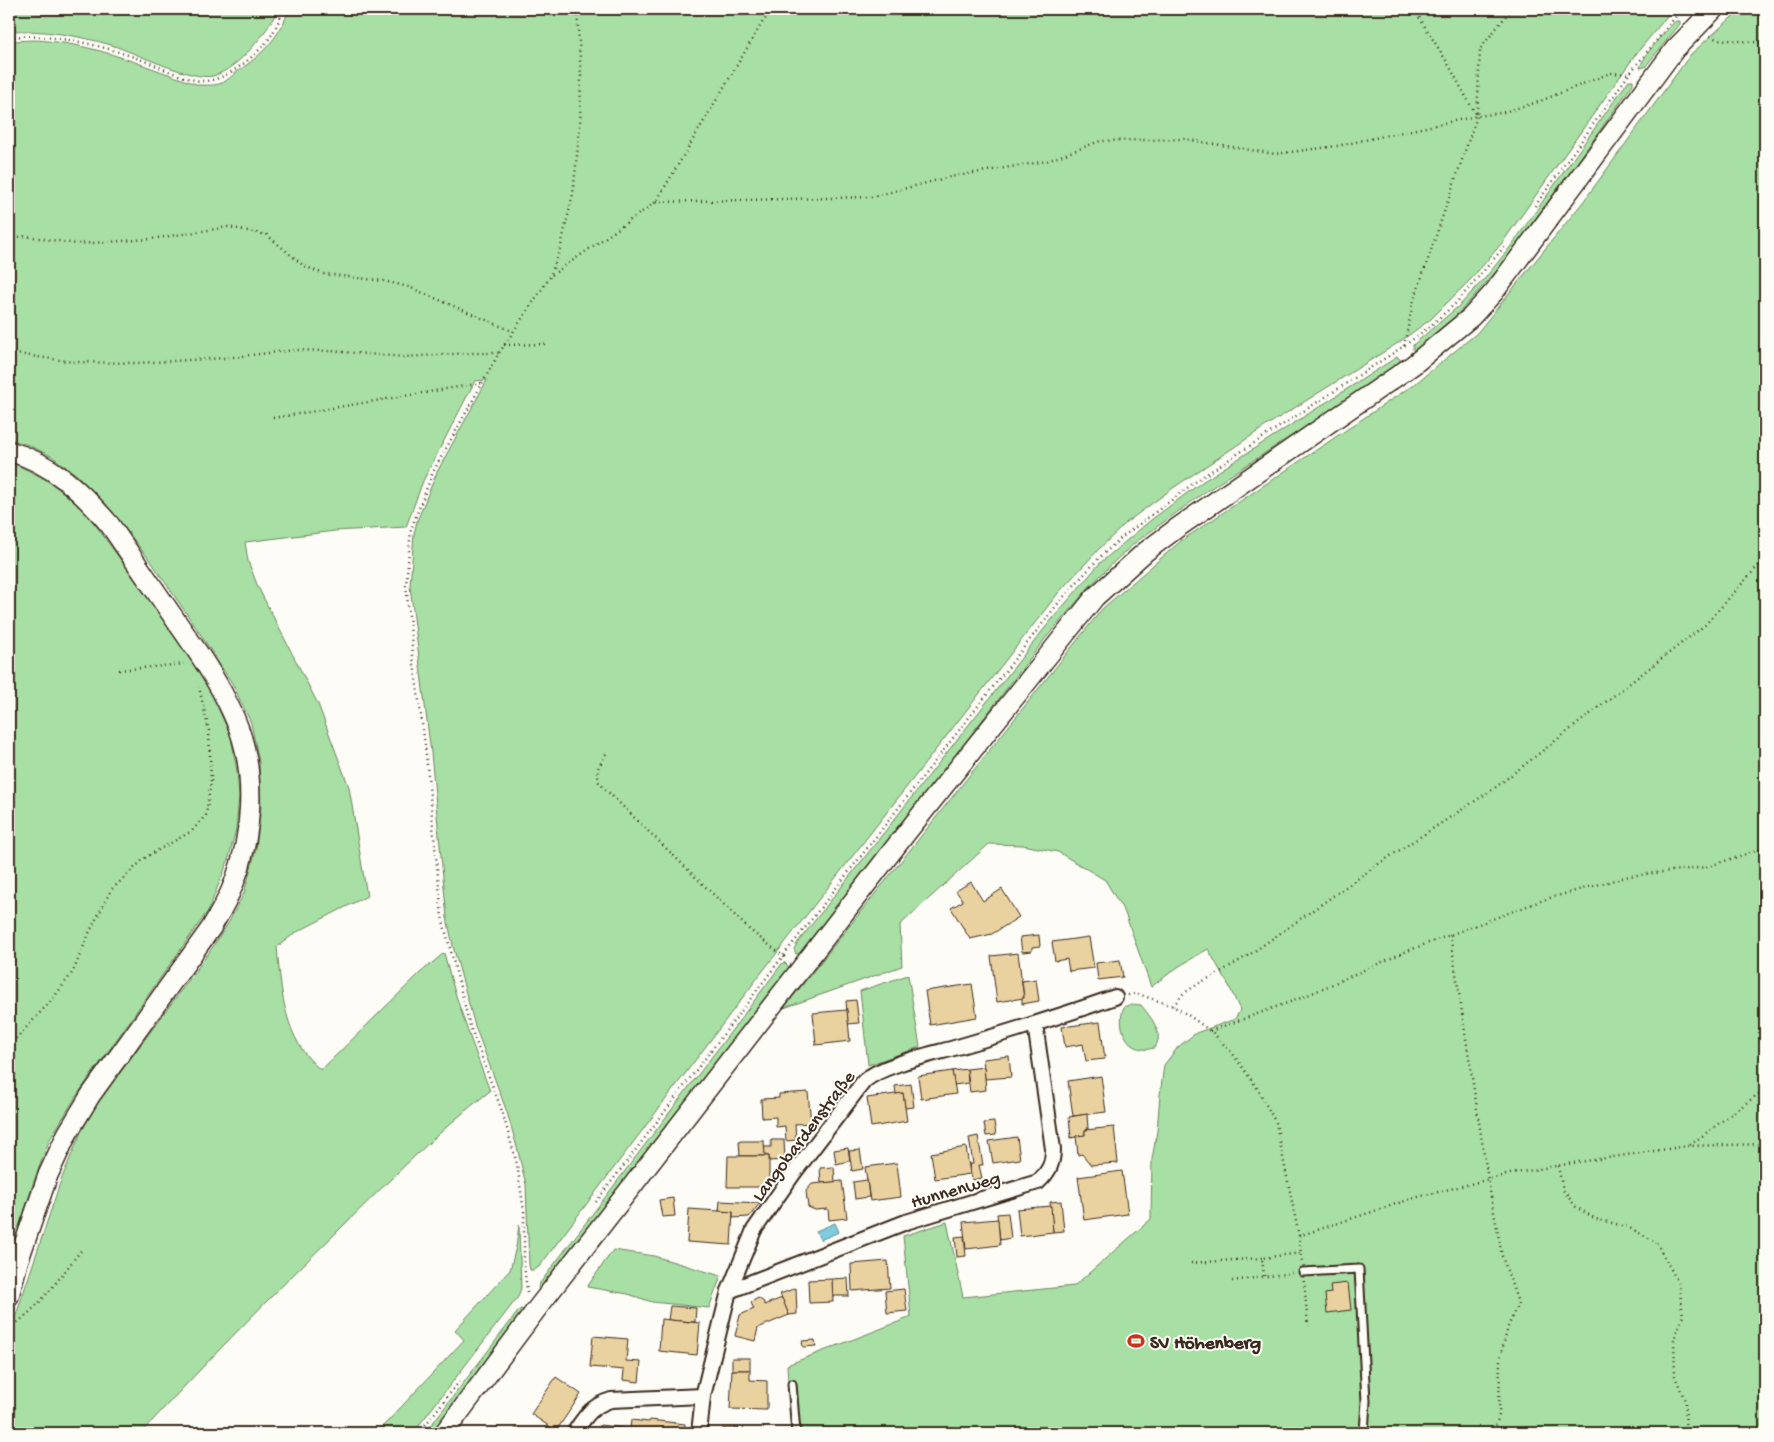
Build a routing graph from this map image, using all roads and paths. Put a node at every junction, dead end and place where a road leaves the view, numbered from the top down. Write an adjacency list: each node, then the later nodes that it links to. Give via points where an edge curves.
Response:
1 (284, 9): 9 (path, via 269,38 249,58 217,80 201,81 84,42 35,36)
2 (576, 9): 17 (path, via 581,76 580,126 573,194)
3 (773, 9): 13 (path)
4 (1414, 9): 12 (path)
5 (1509, 9): 12 (path, via 1480,49)
6 (1682, 9): 11 (path)
7 (1714, 9): 8 (main road)
8 (1694, 28): 10 (path, via 1716,39); 61 (main road, via 1494,292 1471,317 1413,365 1176,528 1095,597 872,877)
9 (9, 37)
10 (1765, 43)
11 (1629, 74): 12 (path, via 1610,73 1538,102); 14 (path)
12 (1477, 116): 13 (path, via 1337,146 1275,154 1184,140 1100,140 1047,161 950,176 871,197); 21 (path, via 1413,303)
13 (656, 202): 17 (path)
14 (1532, 211)
15 (9, 238): 18 (path, via 26,236 77,244 150,239 228,227 267,235 304,266 324,274 409,287)
16 (1507, 244): 21 (path, via 1456,303)
17 (550, 276): 18 (path)
18 (512, 331): 20 (path)
19 (545, 344): 20 (path)
20 (504, 345): 22 (path)
21 (1404, 346): 34 (path, via 1202,477 1099,558 1060,601)
22 (499, 353): 23 (path, via 404,358 295,350 137,363 74,362); 24 (path)
23 (9, 354)
24 (482, 383): 25 (path); 54 (path, via 420,501 409,538 406,598 442,917 470,1026 502,1111 517,1164 522,1186 528,1293)
25 (273, 418)
26 (9, 451): 28 (main road, via 57,473 93,505)
27 (1765, 558): 36 (path, via 1705,625 1492,790 1380,863 1249,955 1183,994)
28 (200, 654): 29 (path, via 188,663); 56 (main road, via 230,707 246,755 249,810 240,862 212,928 90,1096 67,1134 48,1175)
29 (119, 670)
30 (198, 684): 39 (path, via 209,731 211,780 206,815 192,831 146,857 111,890 72,972 51,1001)
31 (606, 754): 34 (path, via 597,770 599,782 606,791 750,930)
32 (1765, 848): 33 (path, via 1706,867 1629,876 1546,899)
33 (1450, 935): 38 (path, via 1301,998); 44 (path)
34 (783, 956): 45 (path)
35 (1115, 997): 36 (path, via 1138,994); 37 (street, Langobardenstraße)
36 (1173, 1006): 38 (path)
37 (1035, 1024): 55 (street, Langobardenstraße, via 869,1076 754,1230); 55 (street, Hunnenweg, via 1053,1148 1051,1167 1043,1178 1022,1188 906,1222)
38 (1210, 1032): 46 (path, via 1233,1054 1276,1123)
39 (9, 1046)
40 (1765, 1089): 42 (path)
41 (1765, 1144): 42 (path)
42 (1688, 1146): 43 (path)
43 (1558, 1166): 44 (path); 67 (path, via 1563,1190 1576,1207 1596,1219 1628,1228 1656,1242 1679,1284 1683,1316 1674,1339 1675,1376 1686,1403)
44 (1488, 1180): 46 (path, via 1414,1198); 66 (path, via 1502,1256 1518,1304 1500,1358 1499,1415)
45 (592, 1208)
46 (1299, 1236): 48 (path, via 1301,1253)
47 (83, 1248): 58 (path, via 33,1310)
48 (1262, 1258): 49 (path); 52 (path)
49 (1191, 1263)
50 (1303, 1272): 57 (path); 65 (lane, via 1359,1269 1366,1401)
51 (1286, 1274): 52 (path)
52 (1264, 1276): 53 (path)
53 (1232, 1280)
54 (534, 1285)
55 (730, 1291): 60 (street, Langobardenstraße)
56 (9, 1296)
57 (1308, 1326)
58 (9, 1328)
59 (792, 1384): 64 (lane)
60 (703, 1396): 62 (street, via 611,1400 590,1412); 63 (street, Langobardenstraße)
61 (444, 1433)
62 (574, 1433)
63 (699, 1433)
64 (796, 1433)
65 (1364, 1433)
66 (1494, 1433)
67 (1685, 1433)

